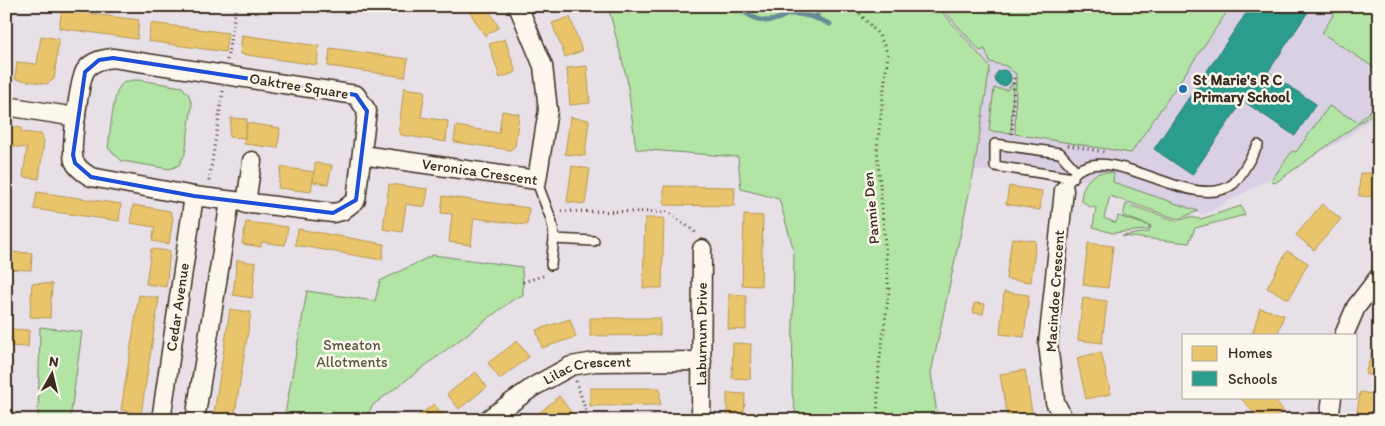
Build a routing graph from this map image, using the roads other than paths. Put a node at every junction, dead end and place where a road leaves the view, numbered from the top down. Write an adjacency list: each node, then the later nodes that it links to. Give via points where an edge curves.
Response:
1 (518, 6): 7 (street, Veronica Crescent, via 542,66 548,110)
2 (6, 106): 3 (street)
3 (76, 117): 5 (street, Oaktree Square, via 85,72 99,60 113,58 356,95 367,111); 9 (street, Oaktree Square, via 73,155 82,172)
4 (1258, 145): 8 (lane, via 1234,184 1216,191 1199,192 1110,165 1095,166)
5 (362, 155): 7 (street, Veronica Crescent); 10 (street, Oaktree Square, via 356,200 342,211 334,213)
6 (252, 162): 10 (street)
7 (537, 180): 11 (lane, via 554,224)
8 (1071, 180): 8 (lane, via 995,166 994,144 1060,153); 23 (street, Macindoe Crescent, via 1048,344 1055,402)
9 (200, 197): 10 (street, Oaktree Square); 19 (street, Cedar Avenue)
10 (238, 202): 20 (street)
11 (554, 239): 12 (lane); 14 (lane)
12 (594, 241)
13 (702, 249): 17 (street, Laburnum Drive)
14 (551, 265)
15 (1379, 277): 16 (street, via 1356,307)
16 (1344, 334)
17 (702, 361): 21 (street, Lilac Crescent, via 595,362 571,366 533,387); 22 (street, Laburnum Drive)
18 (1332, 398): 24 (street)
19 (161, 420)
20 (194, 420)
21 (487, 420)
22 (701, 420)
23 (1064, 420)
24 (1329, 420)

